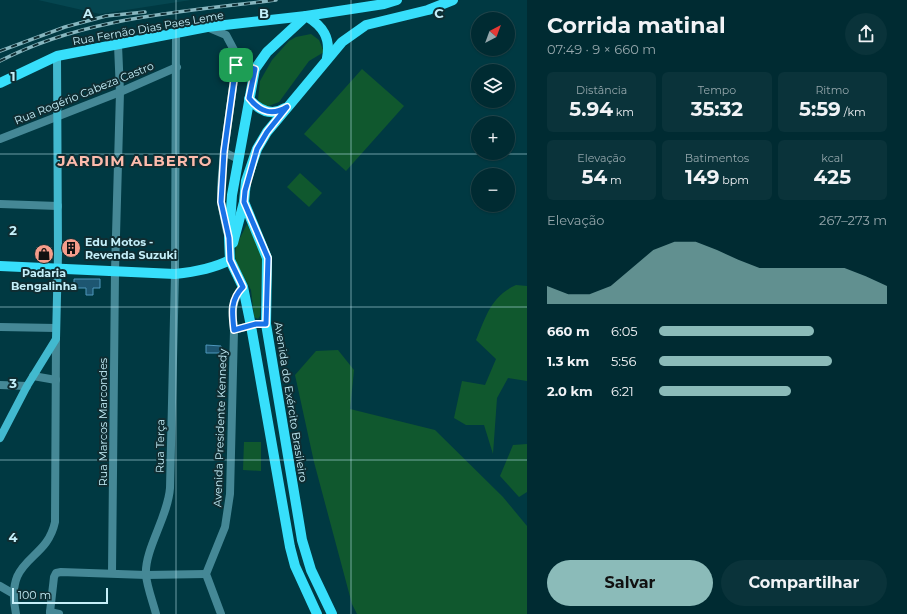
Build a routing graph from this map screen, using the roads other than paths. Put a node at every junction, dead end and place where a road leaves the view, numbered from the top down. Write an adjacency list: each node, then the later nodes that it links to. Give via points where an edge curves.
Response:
1 (397, 0): 3 (main road, Rua Fernão Dias Paes Leme)
2 (453, 0): 8 (main road, Avenida do Exército Brasileiro, via 428,10 366,25 346,38)
3 (306, 16): 4 (main road, Rua Fernão Dias Paes Leme); 8 (main road, via 325,34 329,48); 11 (main road, via 267,52)
4 (207, 28): 5 (main road, Rua Fernão Dias Paes Leme); 9 (street, via 226,35 234,50)
5 (176, 33): 6 (main road, Rua Fernão Dias Paes Leme); 10 (street, Rua Terça)
6 (118, 45): 7 (main road, Rua Fernão Dias Paes Leme); 13 (street, Rua Marcos Marcondes)
7 (57, 56): 12 (main road, Rua Fernão Dias Paes Leme); 16 (main road)
8 (327, 58): 15 (main road, Avenida do Exército Brasileiro)
9 (236, 65): 11 (street, via 246,65); 18 (street)
10 (177, 67): 13 (street, Rua Rogério Cabeza Castro); 28 (street, Rua Terça)
11 (255, 69): 14 (main road)
12 (0, 83)
13 (120, 92): 16 (street, Rua Rogério Cabeza Castro); 27 (street, Rua Marcos Marcondes)
14 (249, 98): 15 (main road, via 254,105 264,111 279,112); 19 (main road)
15 (287, 107): 20 (main road, Avenida do Exército Brasileiro, via 257,149 246,181)
16 (58, 116): 17 (street, Rua Rogério Cabeza Castro); 22 (main road)
17 (0, 139)
18 (224, 152): 19 (street); 23 (street, via 221,202)
19 (238, 159): 23 (main road)
20 (244, 202): 24 (main road); 30 (main road, Avenida do Exército Brasileiro, via 268,258)
21 (0, 204): 22 (street)
22 (58, 206): 26 (main road)
23 (229, 238): 24 (main road)
24 (230, 260): 28 (main road, via 198,272); 29 (main road)
25 (0, 266): 26 (main road)
26 (57, 269): 27 (main road); 33 (main road)
27 (116, 270): 28 (main road); 41 (street, Rua Marcos Marcondes)
28 (175, 274): 43 (street, Rua Terça, via 169,502 153,544)
29 (243, 287): 31 (main road); 34 (street, Avenida Presidente Kennedy, via 237,293 232,307)
30 (266, 324): 31 (street); 52 (main road, Avenida do Exército Brasileiro, via 302,540 311,570)
31 (251, 326): 34 (street); 51 (main road, via 290,547 295,566)
32 (0, 327): 33 (street)
33 (56, 328): 35 (main road)
34 (234, 330): 42 (street, Avenida Presidente Kennedy, via 230,494 225,527)
35 (56, 338): 36 (main road); 37 (street)
36 (33, 376): 37 (street); 39 (main road)
37 (56, 380): 45 (street, via 55,522 50,538 20,569)
38 (0, 385): 39 (street)
39 (27, 386): 40 (main road)
40 (0, 438)
41 (112, 573): 43 (street); 46 (street, via 56,573)
42 (206, 574): 43 (street); 50 (street)
43 (146, 575): 49 (street, Rua Terça)
44 (0, 586): 45 (street)
45 (12, 593): 47 (street)
46 (47, 613): 48 (street)
47 (16, 614)
48 (59, 614)
49 (156, 614)
50 (221, 614)
51 (317, 614)
52 (332, 614)

